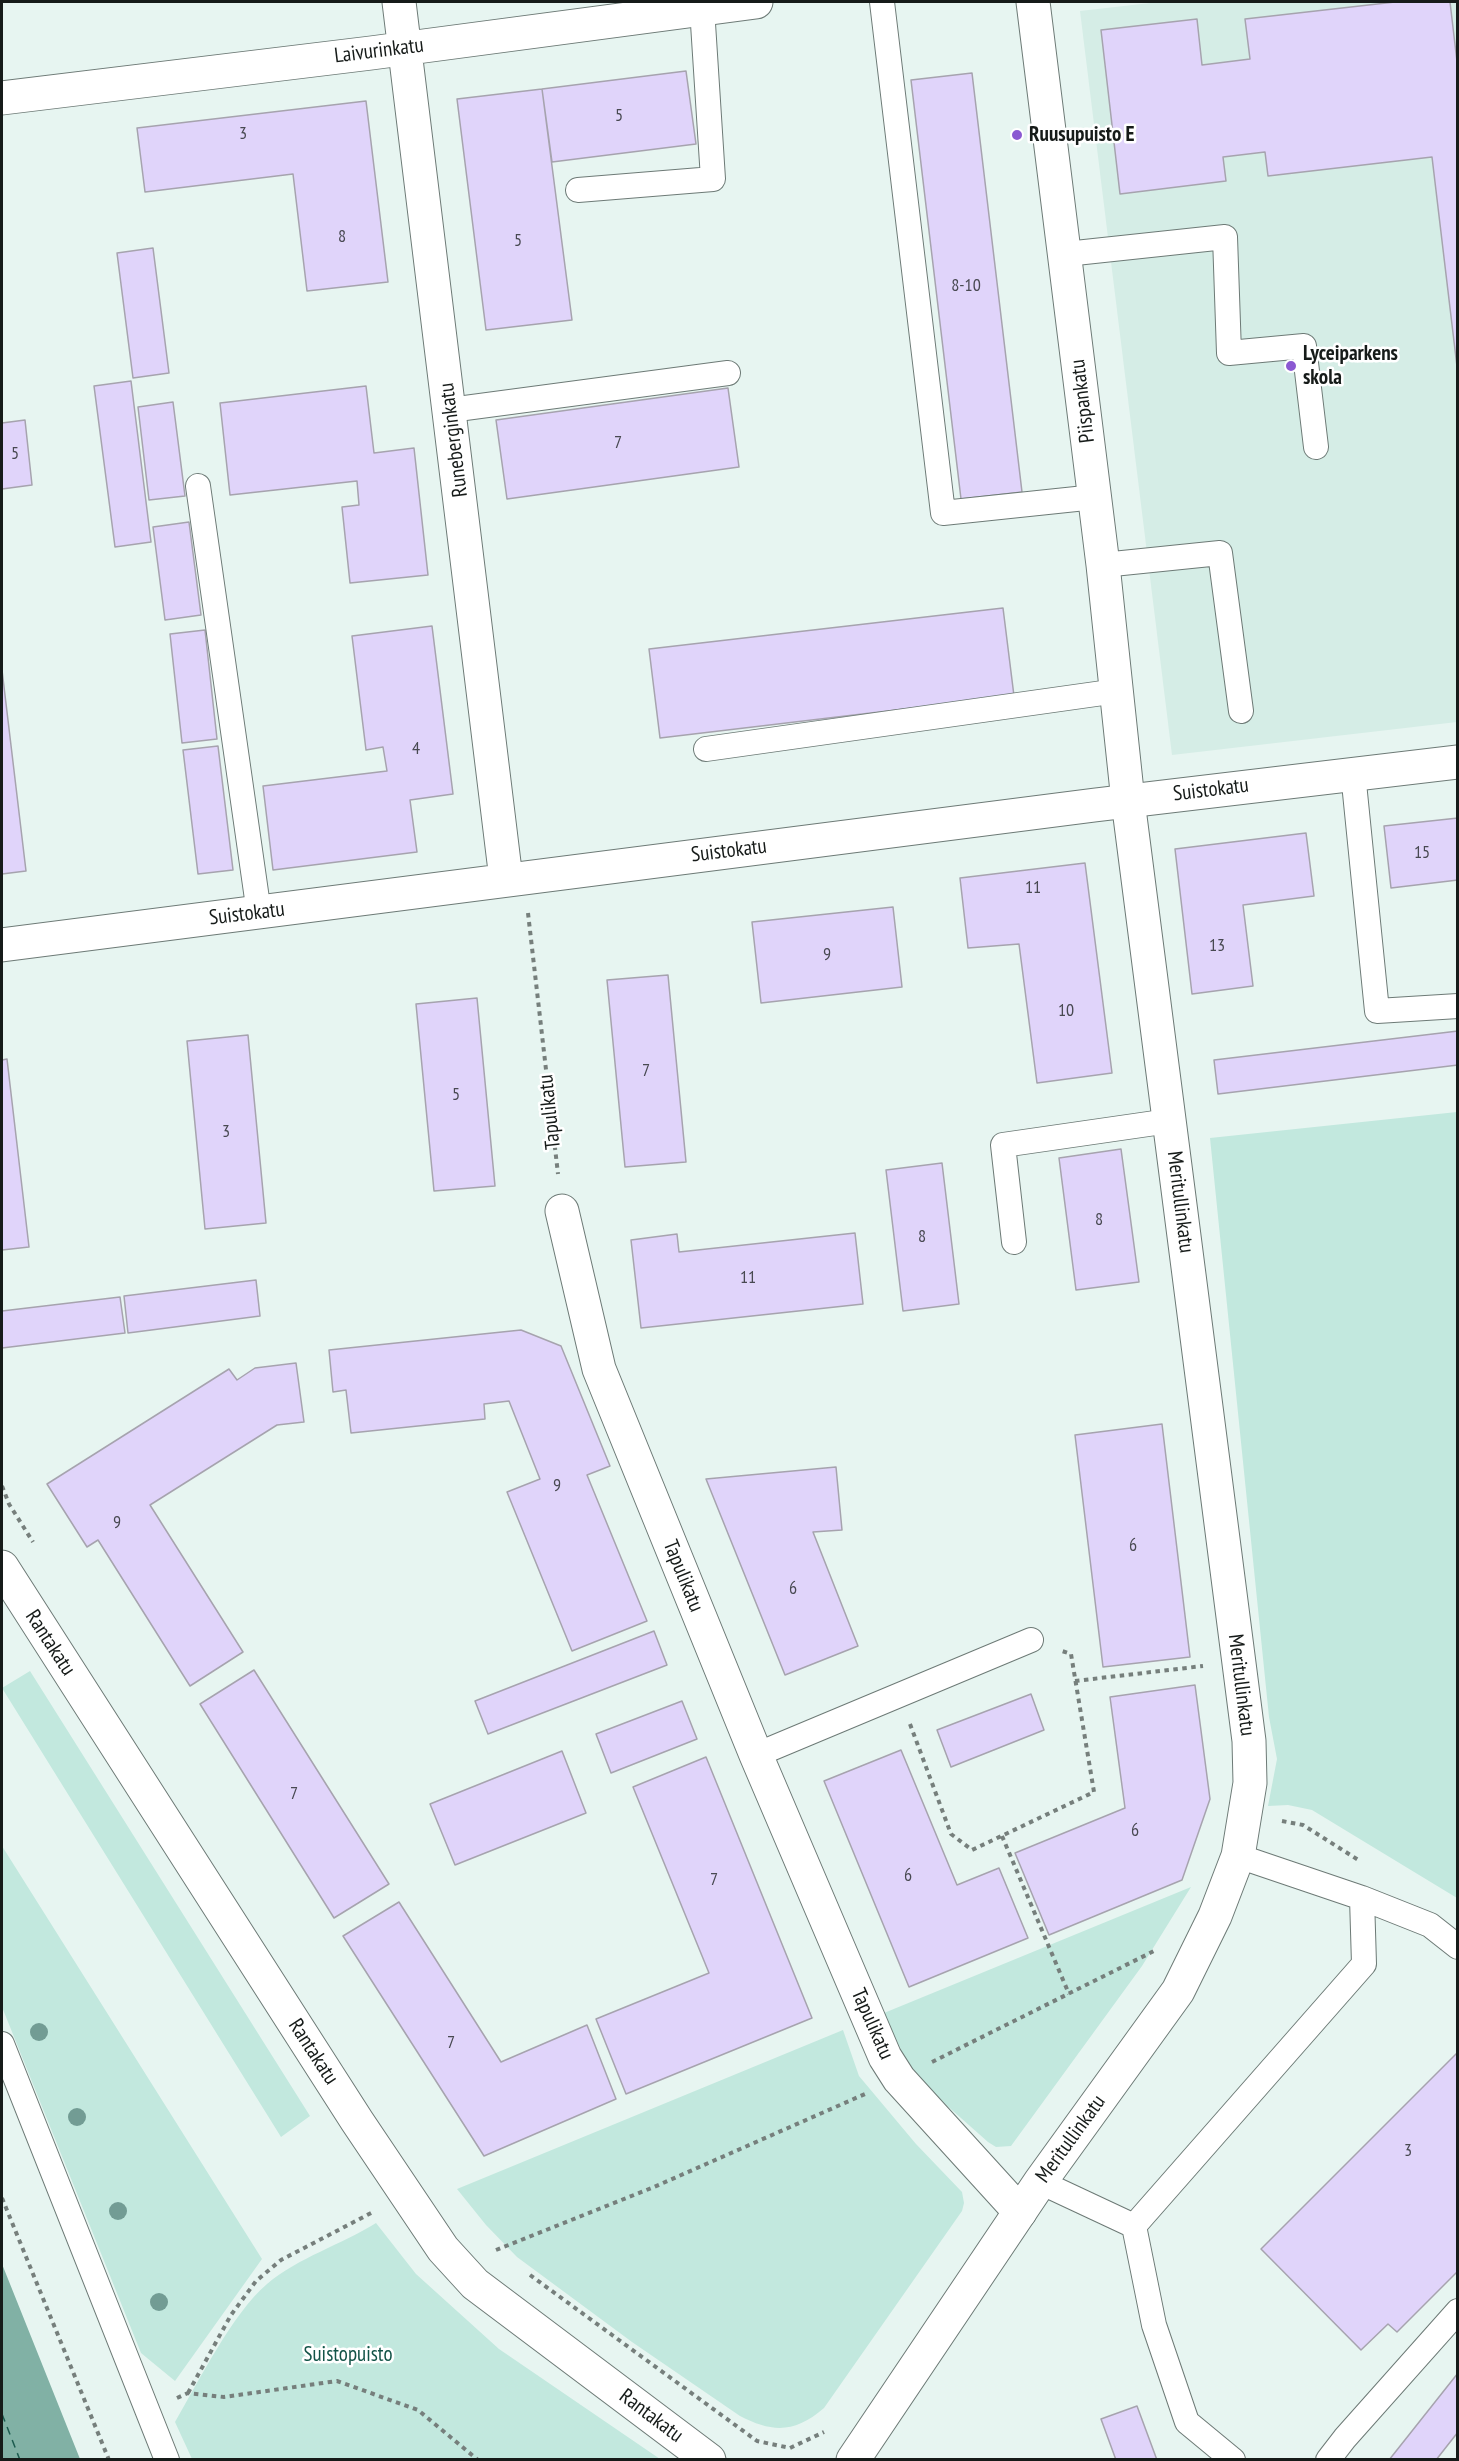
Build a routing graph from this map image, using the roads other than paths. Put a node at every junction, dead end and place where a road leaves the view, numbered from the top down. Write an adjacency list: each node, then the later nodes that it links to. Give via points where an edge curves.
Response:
1 (399, 2): 6 (street, Runeberginkatu)
2 (756, 2): 5 (street, Laivurinkatu)
3 (882, 2): 14 (lane, via 943,513)
4 (1033, 2): 9 (street, Piispankatu)
5 (707, 6): 6 (street, Laivurinkatu); 8 (lane, via 713,179)
6 (405, 48): 7 (street, Laivurinkatu); 11 (street, Runeberginkatu)
7 (2, 98)
8 (578, 190)
9 (1066, 254): 12 (lane, via 1225,237 1228,353 1304,346); 14 (street, Piispankatu)
10 (728, 373): 11 (lane)
11 (450, 410): 22 (street, Runeberginkatu)
12 (1316, 447)
13 (198, 486): 23 (lane)
14 (1095, 497): 15 (street, Piispankatu)
15 (1103, 565): 16 (street, Piispankatu); 17 (lane, via 1221,553)
16 (1117, 691): 18 (lane); 21 (street, Piispankatu)
17 (1241, 711)
18 (706, 748)
19 (1458, 762): 20 (street, Suistokatu)
20 (1353, 773): 21 (street, Suistokatu); 25 (lane, via 1377,1011)
21 (1128, 801): 22 (street, Suistokatu); 26 (street, Meritullinkatu)
22 (506, 879): 23 (street, Suistokatu)
23 (259, 912): 24 (street, Suistokatu)
24 (2, 945)
25 (1458, 1006)
26 (1169, 1121): 28 (lane, via 1003,1144); 32 (street, Meritullinkatu, via 1249,1741 1250,1783)
27 (562, 1211): 31 (street, Tapulikatu, via 599,1369)
28 (1014, 1242)
29 (2, 1567): 42 (street, Rantakatu, via 443,2249 476,2284)
30 (1031, 1640): 31 (lane)
31 (756, 1755): 37 (street, Tapulikatu, via 885,2057 898,2079)
32 (1238, 1856): 33 (lane); 36 (street, Meritullinkatu, via 1215,1916 1178,1991)
33 (1362, 1898): 34 (lane, via 1430,1925); 38 (lane, via 1364,1964)
34 (1458, 1947)
35 (2, 2044): 41 (lane)
36 (1040, 2182): 37 (street, Meritullinkatu); 38 (lane)
37 (1020, 2212): 40 (street, Meritullinkatu)
38 (1134, 2226): 43 (lane, via 1154,2325 1187,2422)
39 (1458, 2311): 44 (lane)
40 (857, 2455)
41 (167, 2460)
42 (709, 2460)
43 (1233, 2460)
44 (1328, 2460)

